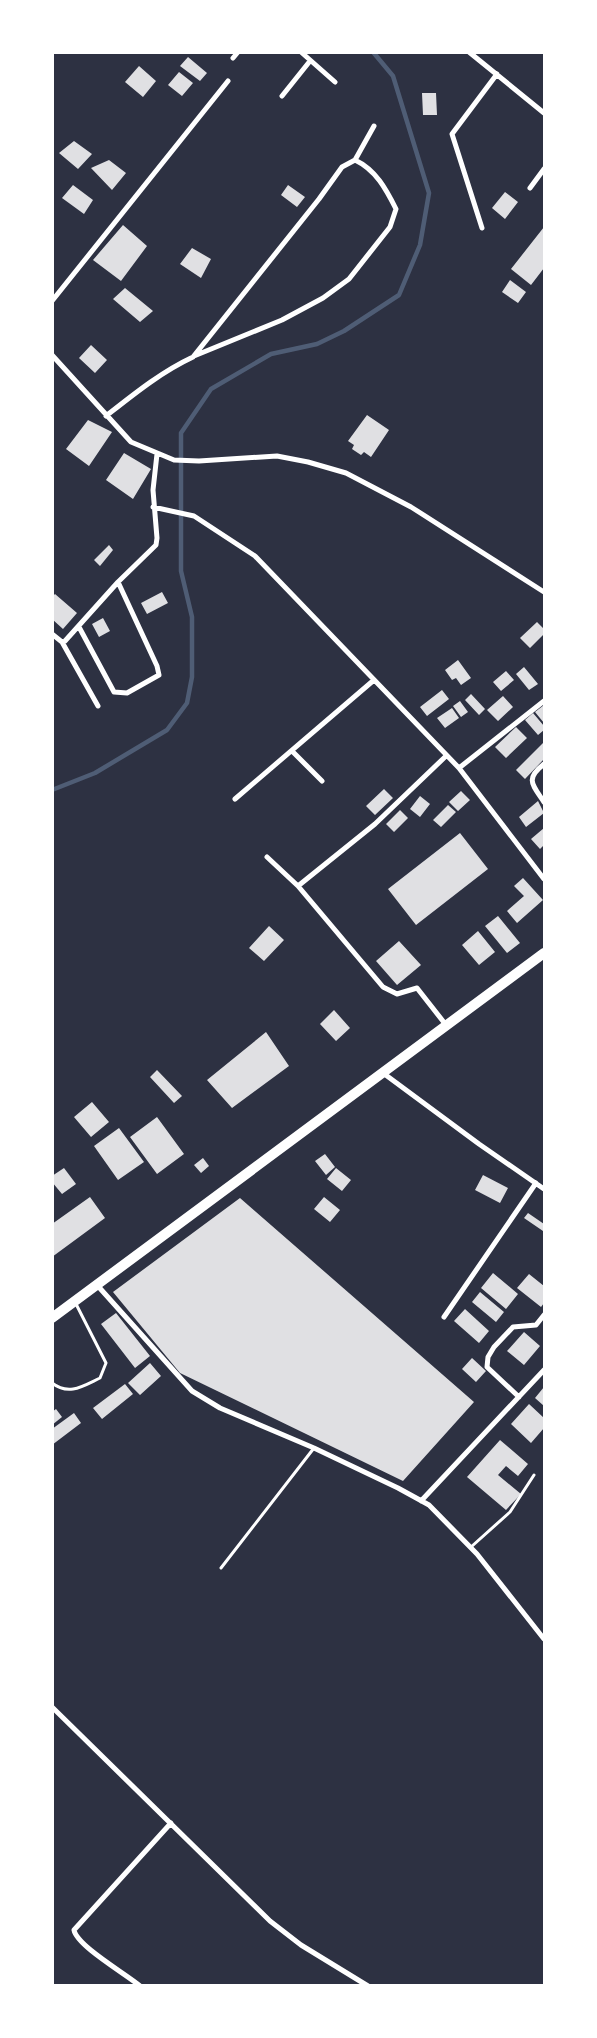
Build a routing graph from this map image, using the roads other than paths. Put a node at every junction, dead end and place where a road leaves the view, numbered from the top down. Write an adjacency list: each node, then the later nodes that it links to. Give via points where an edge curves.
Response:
1 (238, 52): 4 (street)
2 (301, 52): 5 (street)
3 (470, 52): 6 (street)
4 (233, 58)
5 (310, 61): 8 (street); 9 (street)
6 (497, 74): 10 (street); 15 (street, via 452,134)
7 (228, 81): 16 (street)
8 (336, 82)
9 (282, 96)
10 (544, 112)
11 (374, 126): 12 (street)
12 (355, 160): 18 (street, via 342,167); 18 (street, via 366,165 385,186 396,209 390,227 349,279 323,298 282,320)
13 (544, 170): 14 (street)
14 (530, 188)
15 (482, 228)
16 (52, 301)
17 (52, 355): 19 (street)
18 (193, 357): 19 (street, via 148,383)
19 (106, 416): 20 (street, via 131,442)
20 (157, 454): 21 (street); 23 (street, via 174,460 199,461 277,456 346,473 411,507)
21 (153, 507): 22 (street, via 156,545); 27 (street, via 194,516 255,556)
22 (118, 582): 24 (street); 24 (street, via 159,675 126,693 114,692)
23 (544, 592)
24 (78, 627): 26 (street)
25 (52, 634): 26 (street)
26 (62, 642): 29 (street)
27 (374, 680): 30 (street); 31 (street)
28 (544, 701): 33 (street)
29 (98, 706)
30 (292, 751): 34 (street); 35 (street)
31 (446, 756): 33 (street); 39 (street, via 375,824)
32 (544, 764): 36 (street, via 535,771 532,779)
33 (459, 768): 38 (street)
34 (322, 781)
35 (235, 799)
36 (544, 802)
37 (267, 857): 39 (street)
38 (544, 879)
39 (298, 886): 41 (street, via 383,987 397,994 417,988)
40 (544, 953): 41 (main road)
41 (446, 1026): 42 (main road)
42 (383, 1073): 43 (street); 45 (main road)
43 (536, 1183): 44 (street); 48 (street)
44 (544, 1189)
45 (97, 1285): 46 (main road); 53 (street, via 192,1391 220,1408)
46 (74, 1302): 49 (main road); 51 (lane, via 106,1363 100,1378 74,1390 60,1389)
47 (544, 1315): 52 (street, via 536,1326 513,1327 488,1357 487,1367)
48 (444, 1317)
49 (52, 1318)
50 (544, 1370): 52 (street)
51 (52, 1383)
52 (520, 1397): 55 (street)
53 (314, 1448): 55 (street); 57 (lane)
54 (534, 1475): 56 (lane, via 510,1512)
55 (421, 1501): 56 (street)
56 (470, 1548): 58 (street)
57 (221, 1568)
58 (544, 1639)
59 (52, 1707): 60 (street)
60 (171, 1823): 61 (street, via 74,1930 87,1946); 62 (street, via 270,1921)
61 (140, 1986)
62 (368, 1986)

